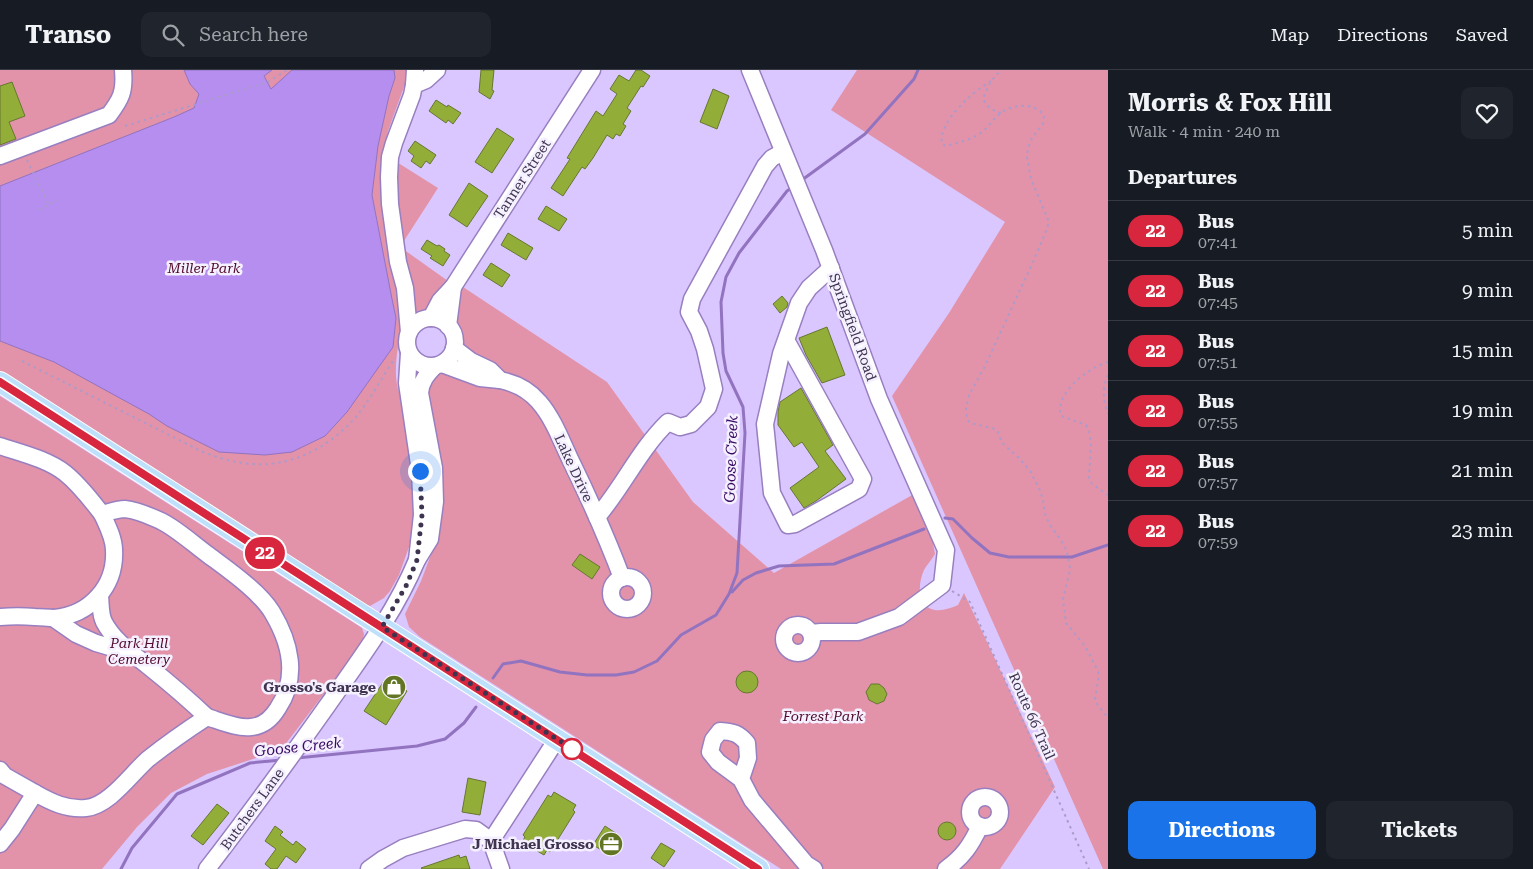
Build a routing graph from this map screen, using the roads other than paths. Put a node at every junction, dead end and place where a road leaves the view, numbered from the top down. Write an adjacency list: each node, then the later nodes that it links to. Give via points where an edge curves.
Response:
1 (123, 70): 7 (street, via 120,100 108,115)
2 (437, 70): 5 (street, via 426,80)
3 (592, 70): 9 (street, Tanner Street)
4 (750, 70): 6 (street, Springfield Road)
5 (415, 77): 10 (street, via 412,95 390,157 389,177 398,262)
6 (783, 152): 8 (street, Springfield Road); 22 (street, via 765,166 692,300 689,312 699,331 714,389 708,407 691,424 680,427 668,422)
7 (0, 156)
8 (831, 268): 14 (street, via 809,288 799,303); 29 (street, Springfield Road, via 879,399 946,550 942,585 899,617 858,632)
9 (453, 287): 11 (street, Tanner Street); 12 (street, Tanner Street)
10 (405, 288): 11 (street); 13 (street)
11 (429, 318): 12 (street); 13 (street, via 416,323)
12 (448, 326): 15 (street, via 453,332)
13 (409, 332): 16 (street)
14 (786, 340): 14 (street, via 765,424 772,493 788,525 859,488 863,479)
15 (454, 348): 17 (street, via 450,357); 18 (street, Lake Drive)
16 (402, 356): 17 (street, via 427,366); 23 (street, via 420,471 422,515)
17 (438, 365): 18 (street, Lake Drive, via 480,378); 23 (street, via 428,374 420,393 434,468 435,502 430,539)
18 (500, 380): 22 (street, Lake Drive, via 530,393 546,410)
19 (0, 382): 28 (main road)
20 (0, 446): 21 (street, via 64,472)
21 (102, 514): 25 (street, via 114,550 108,584); 31 (street, via 124,509 142,513 187,538 258,596 271,610 283,633 289,654 290,683 274,714 262,725 250,728)
22 (597, 517): 24 (street, Lake Drive)
23 (417, 560): 28 (street)
24 (622, 578)
25 (100, 596): 27 (street, via 71,615); 30 (street, via 104,623)
26 (0, 617): 27 (street)
27 (53, 618): 30 (street, via 76,634)
28 (382, 627): 32 (main road); 39 (street, Butchers Lane)
29 (811, 634)
30 (130, 653): 31 (street)
31 (207, 716): 35 (street, via 148,759 104,802 87,808 70,808)
32 (557, 739): 37 (street); 42 (main road)
33 (0, 770): 35 (street)
34 (741, 779): 43 (street, via 752,800 806,864)
35 (35, 793): 38 (street)
36 (980, 826): 44 (street, via 959,860)
37 (491, 841): 40 (street, via 476,830 465,829 403,848); 41 (street)
38 (0, 844)
39 (207, 869)
40 (369, 869)
41 (501, 869)
42 (758, 869)
43 (814, 869)
44 (946, 869)

